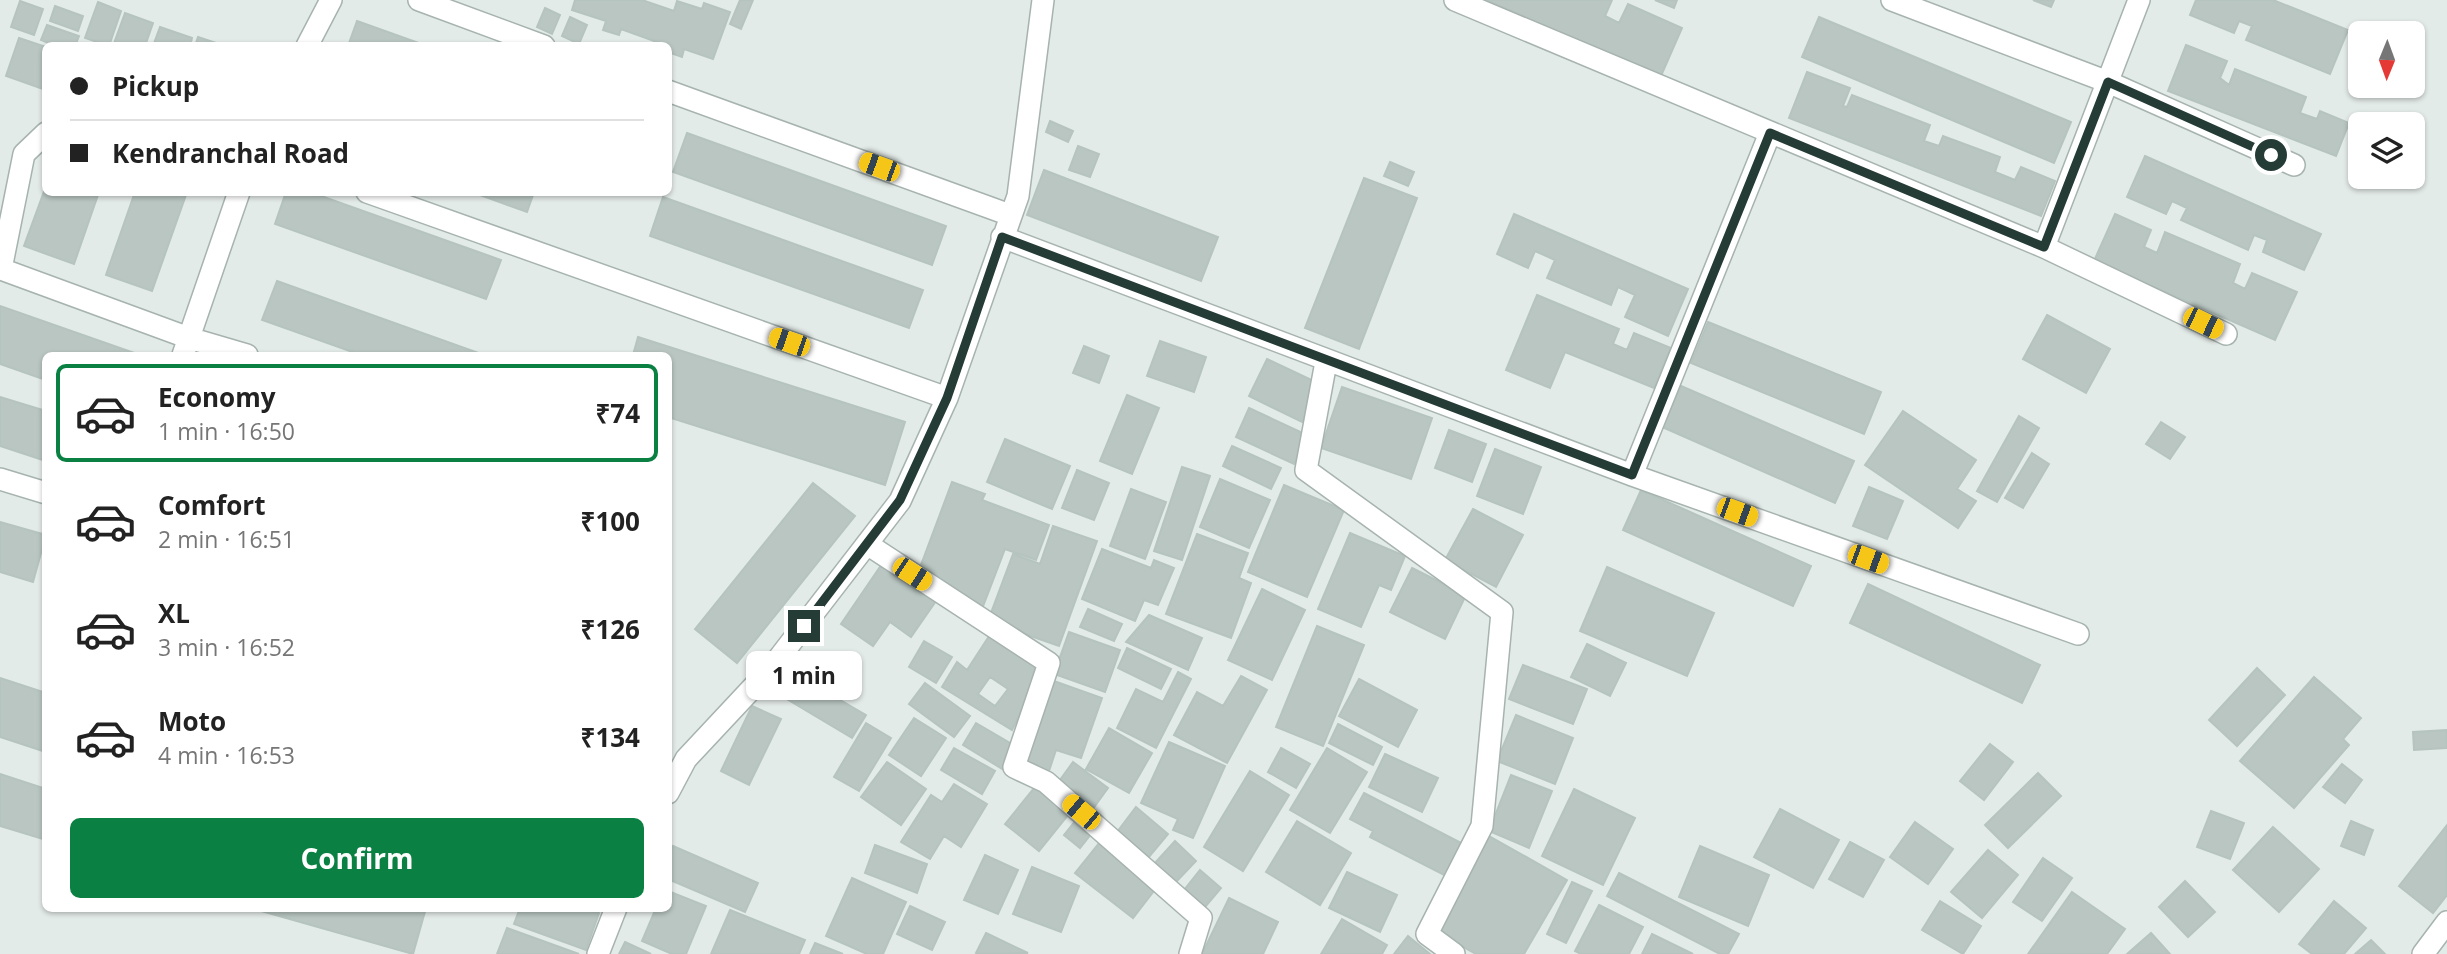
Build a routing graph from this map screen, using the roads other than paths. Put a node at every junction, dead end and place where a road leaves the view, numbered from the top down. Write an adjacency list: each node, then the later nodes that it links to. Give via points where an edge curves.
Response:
1 (331, 0): 7 (street)
2 (419, 0): 8 (street)
3 (1043, 0): 16 (street, via 1018,196)
4 (1455, 0): 11 (street)
5 (1892, 0): 9 (street)
6 (2139, 0): 9 (street)
7 (309, 42)
8 (533, 42)
9 (2108, 82): 13 (street); 18 (street)
10 (672, 92): 16 (street)
11 (1770, 133): 18 (street); 24 (street)
12 (42, 137): 20 (street, via 24,154 1,269)
13 (2294, 165)
14 (238, 196): 20 (street)
15 (379, 196): 23 (street)
16 (1010, 215): 17 (street)
17 (1002, 237): 22 (street); 23 (street)
18 (2044, 247): 19 (street)
19 (2226, 334)
20 (186, 346): 21 (street)
21 (227, 352)
22 (1326, 362): 24 (street); 35 (street, via 1306,470 1502,612 1482,826 1427,934)
23 (947, 398): 27 (street, via 900,500)
24 (1632, 475): 28 (street)
25 (0, 479): 26 (street)
26 (42, 492)
27 (867, 544): 29 (street, via 772,667 686,759); 34 (street, via 1049,663 1014,767 1046,782 1201,918)
28 (2078, 634)
29 (672, 785)
30 (614, 912): 33 (street)
31 (2447, 922): 36 (street)
32 (2447, 934): 37 (street)
33 (598, 954)
34 (1190, 954)
35 (1454, 954)
36 (2423, 954)
37 (2441, 954)

